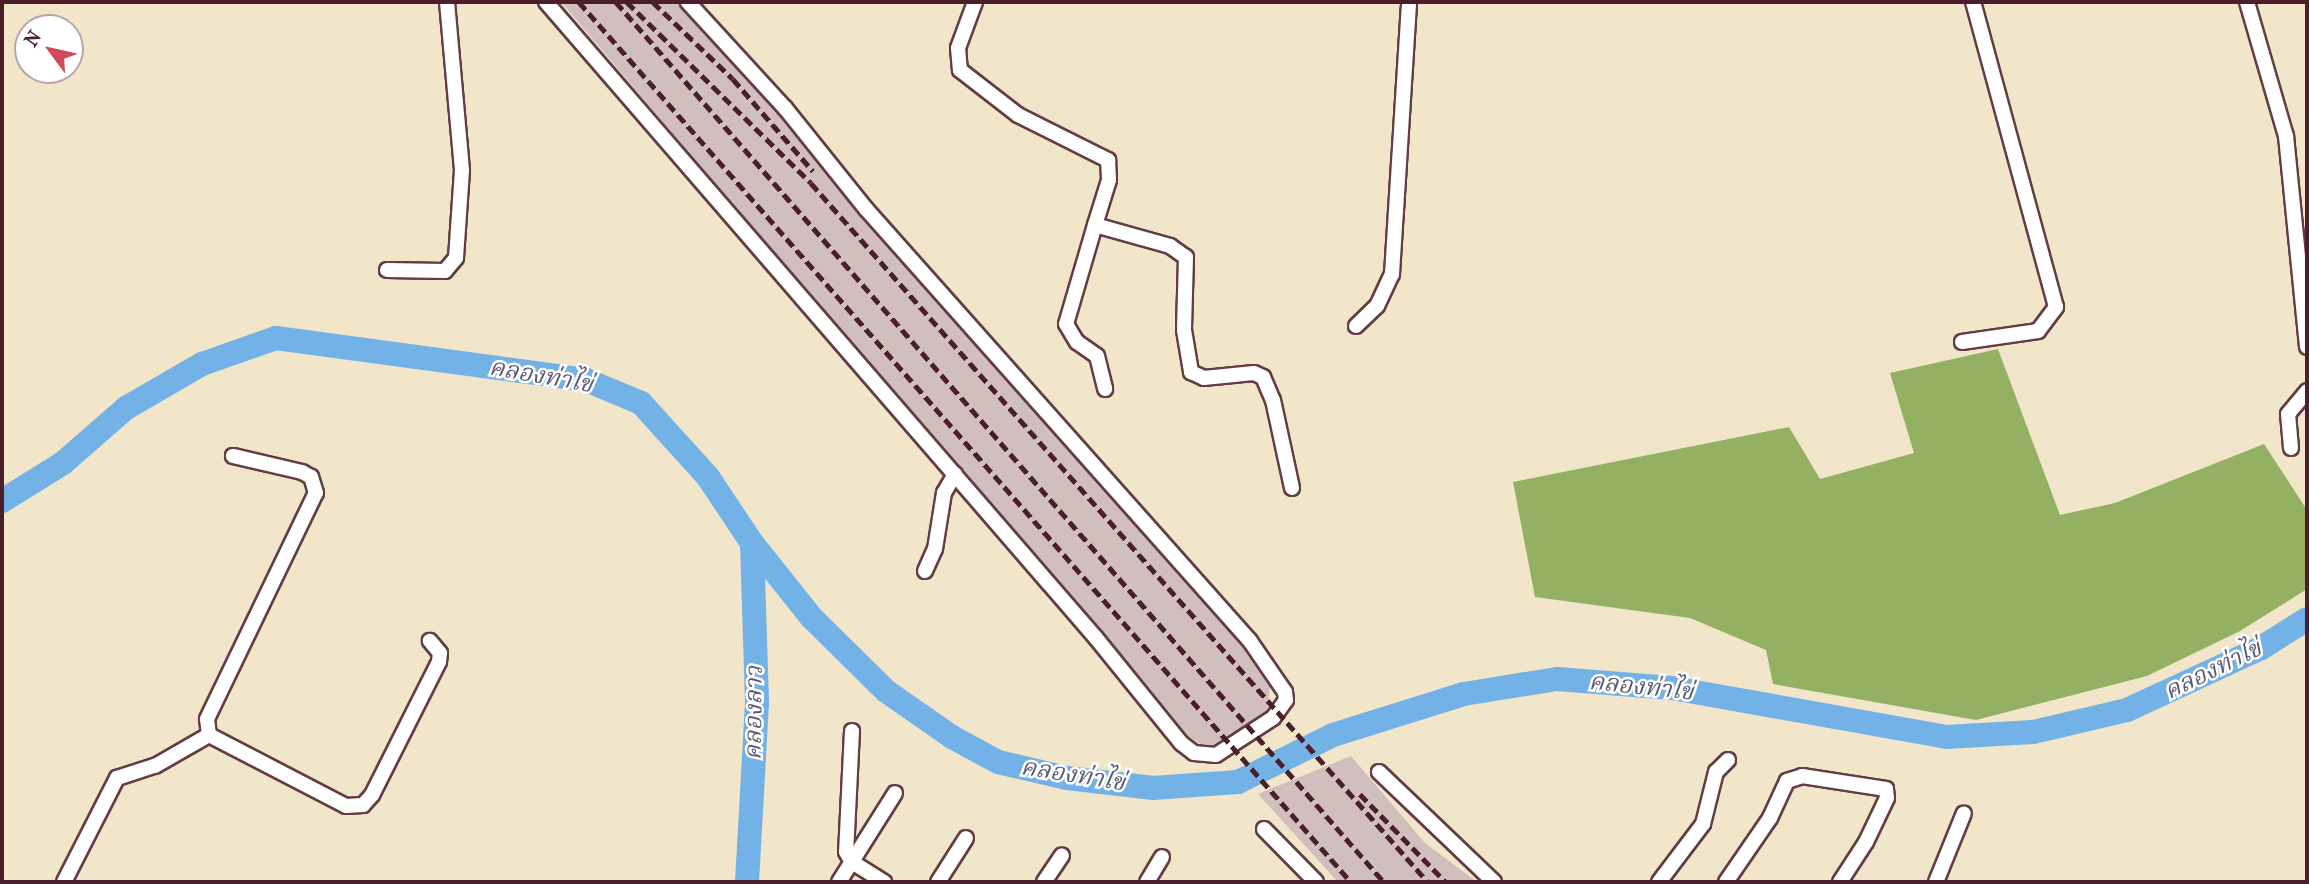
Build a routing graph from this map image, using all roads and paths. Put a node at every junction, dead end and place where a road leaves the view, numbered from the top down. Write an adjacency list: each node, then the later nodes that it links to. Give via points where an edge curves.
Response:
1 (447, 2): 9 (street, via 462,170 456,258 445,271)
2 (546, 2): 17 (street)
3 (688, 2): 17 (street, via 1250,640 1285,692 1281,709 1216,755 1194,753)
4 (975, 2): 8 (street, via 958,48 960,71 1018,115 1108,160 1109,180)
5 (1409, 2): 10 (street, via 1392,274 1377,306)
6 (1973, 2): 11 (street, via 2056,307 2038,331)
7 (2247, 2): 12 (street, via 2286,136)
8 (1095, 225): 13 (street, via 1066,324 1077,342 1097,356); 18 (street, via 1170,246 1186,257 1185,346 1191,372 1204,378 1254,373 1263,377 1273,400)
9 (387, 270)
10 (1356, 326)
11 (1962, 342)
12 (2307, 347)
13 (1105, 389)
14 (2307, 391): 15 (street, via 2288,414)
15 (2291, 449)
16 (233, 456): 22 (street, via 302,472 311,477 316,493 207,719)
17 (955, 474): 19 (street, via 944,493 935,549)
18 (1292, 488)
19 (925, 571)
20 (430, 641): 22 (street, via 440,653 439,662 363,805 346,807)
21 (852, 731): 31 (street, via 844,836)
22 (209, 735): 32 (street, via 155,766 117,778)
23 (1728, 760): 40 (street, via 1716,772 1703,824)
24 (1379, 772): 39 (street)
25 (895, 793): 31 (street)
26 (1964, 813): 43 (street)
27 (1264, 829): 38 (street)
28 (966, 838): 35 (street)
29 (1062, 855): 36 (street)
30 (1162, 858): 37 (street)
31 (852, 862): 33 (street); 34 (street)
32 (64, 882)
33 (839, 882)
34 (884, 882)
35 (938, 882)
36 (1044, 882)
37 (1147, 882)
38 (1316, 882)
39 (1494, 882)
40 (1659, 882)
41 (1726, 882): 42 (street, via 1770,818 1787,781 1802,776 1886,789 1887,798 1866,842)
42 (1840, 882)
43 (1936, 882)

